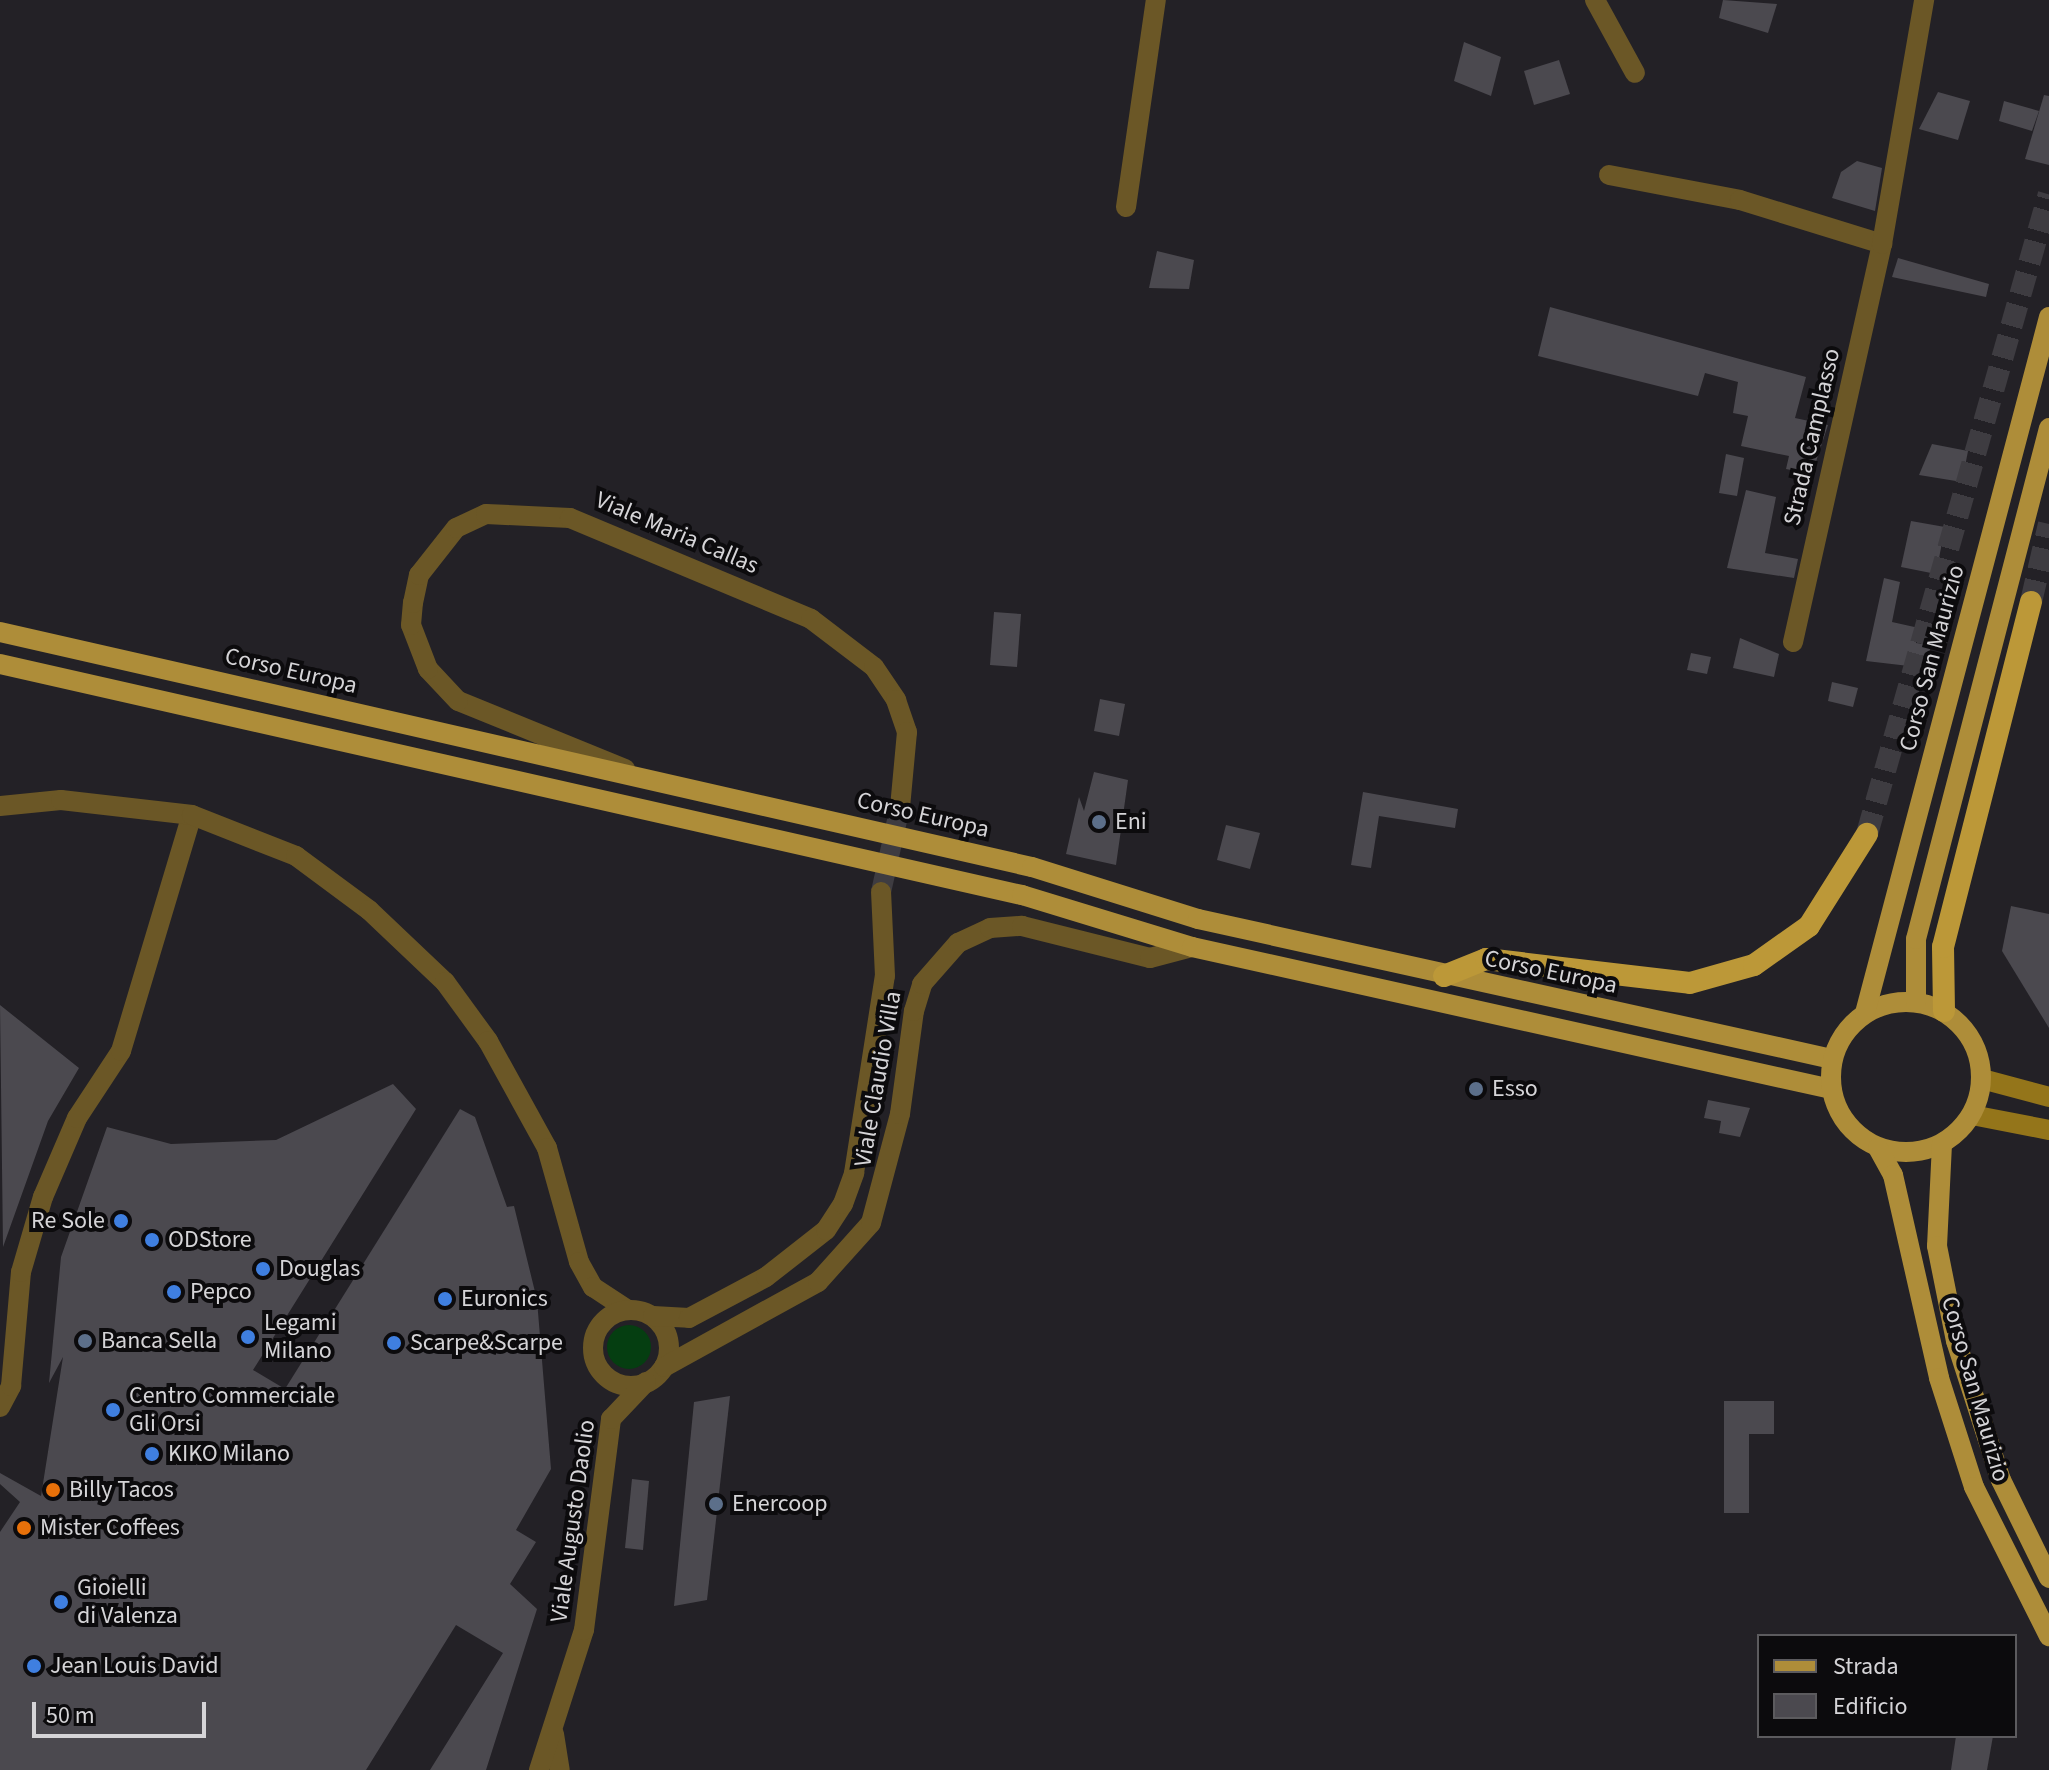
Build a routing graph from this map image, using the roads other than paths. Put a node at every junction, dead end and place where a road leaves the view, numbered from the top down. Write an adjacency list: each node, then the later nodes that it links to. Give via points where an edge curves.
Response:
1 (1156, 0): 6 (street)
2 (1595, 0): 4 (street)
3 (1924, 0): 7 (street, Strada Camplasso)
4 (1635, 73)
5 (1609, 175): 7 (street, via 1740,200)
6 (1126, 207)
7 (1882, 244): 12 (street, Strada Camplasso)
8 (2049, 317): 24 (main road, Corso San Maurizio)
9 (2049, 428): 22 (main road, via 1916,939)
10 (2031, 602): 23 (highway, via 1943,947)
11 (0, 632): 14 (main road, Corso Europa)
12 (1793, 642)
13 (0, 664): 20 (main road, Corso Europa, via 1022,895)
14 (643, 778): 16 (street, Viale Maria Callas, via 472,708 439,684 417,648 413,603 419,575 456,528 486,514 570,518 811,619 874,667 896,700 907,732); 21 (main road, Corso Europa, via 1032,867 1198,919)
15 (0, 806): 17 (street, via 74,800)
16 (900, 807)
17 (192, 815): 33 (street, via 296,856 369,910 445,982 533,1116 579,1262 593,1287); 37 (street, via 121,1051 77,1118 43,1197 21,1272 11,1386)
18 (1867, 834): 21 (highway, via 1809,926 1754,965 1690,983 1486,959)
19 (881, 892): 34 (street, via 885,976 857,1159 843,1204 800,1254 754,1284 689,1318)
20 (1192, 947): 27 (main road, Corso Europa); 35 (street, Viale Claudio Villa, via 1150,958 1022,926 990,928 958,943 922,984 900,1114 871,1223 818,1282)
21 (1444, 976): 25 (main road, Corso Europa)
22 (1916, 1002): 23 (main road); 24 (main road)
23 (1944, 1011): 26 (main road, via 1972,1040)
24 (1865, 1013): 25 (main road)
25 (1832, 1059): 27 (main road)
26 (1982, 1079): 28 (main road); 29 (main road)
27 (1831, 1089): 32 (main road, via 1847,1124)
28 (2049, 1097)
29 (1972, 1115): 30 (main road); 31 (main road)
30 (2049, 1130)
31 (1942, 1144): 32 (main road, via 1921,1152); 38 (main road, Corso San Maurizio, via 1937,1246 1956,1341 2001,1480)
32 (1878, 1148): 39 (main road, Corso San Maurizio, via 1893,1175 1939,1378 1974,1487)
33 (628, 1310): 34 (street); 36 (street, via 604,1320 594,1357 621,1384)
34 (653, 1316): 35 (street, via 669,1345)
35 (664, 1367): 36 (street)
36 (646, 1382): 40 (street, Viale Augusto Daolio, via 611,1419 596,1568)
37 (0, 1407)
38 (2049, 1578)
39 (2049, 1636)
40 (554, 1733): 41 (street, Viale Augusto Daolio); 42 (street)
41 (539, 1770)
42 (560, 1770)

